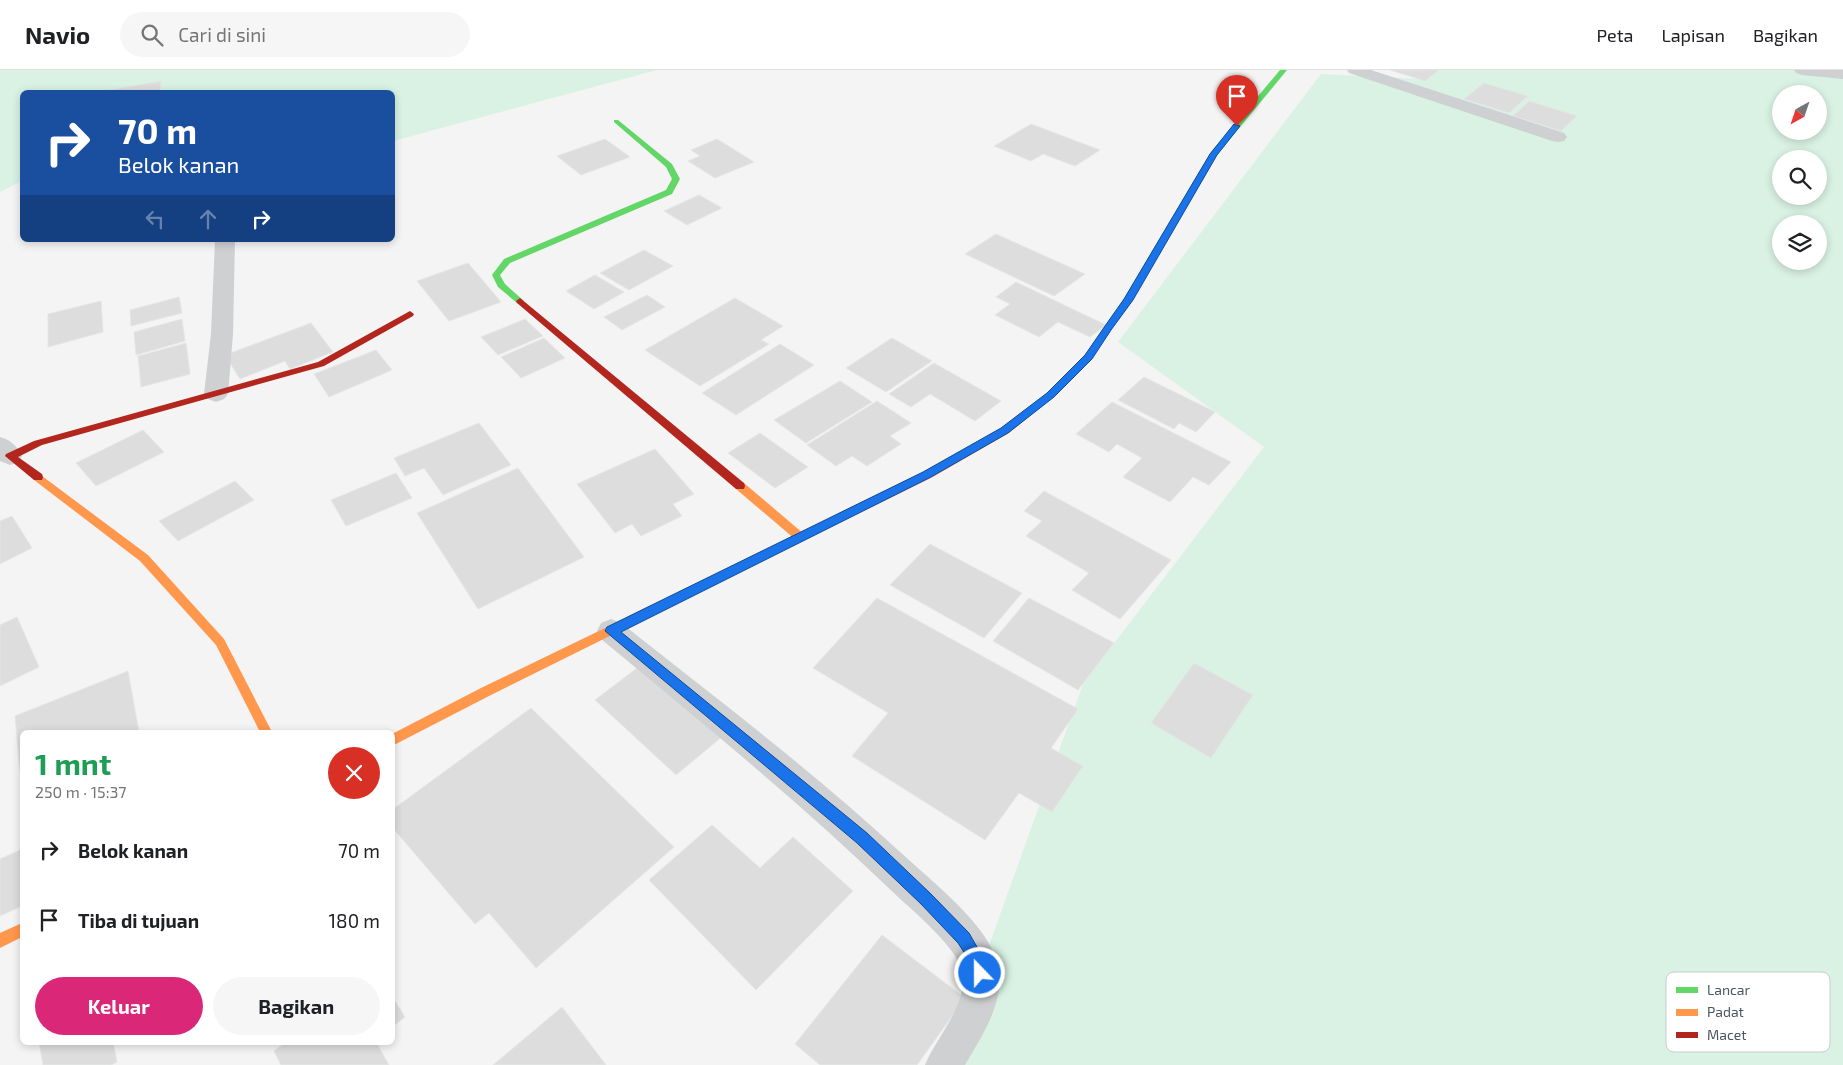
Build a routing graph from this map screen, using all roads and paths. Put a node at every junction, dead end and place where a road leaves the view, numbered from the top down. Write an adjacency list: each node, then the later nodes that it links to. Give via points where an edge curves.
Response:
1 (1284, 70): 11 (street, via 1214,154 1128,300 1088,357 1051,395 1005,430 970,450)
2 (1355, 70): 6 (street)
3 (1802, 70): 4 (street)
4 (1843, 74)
5 (616, 121): 11 (street, via 668,166 676,179 669,192 507,261 496,275 501,285)
6 (1558, 137)
7 (225, 242): 9 (street)
8 (410, 314): 9 (street, via 321,364)
9 (216, 394): 10 (street)
10 (5, 451): 13 (street, via 144,558 220,642)
11 (800, 537): 12 (street)
12 (611, 631): 14 (street); 17 (street, via 862,838 963,938 978,961 982,985 972,1012)
13 (265, 730)
14 (395, 739)
15 (20, 931): 16 (street)
16 (0, 941)
17 (944, 1065)

